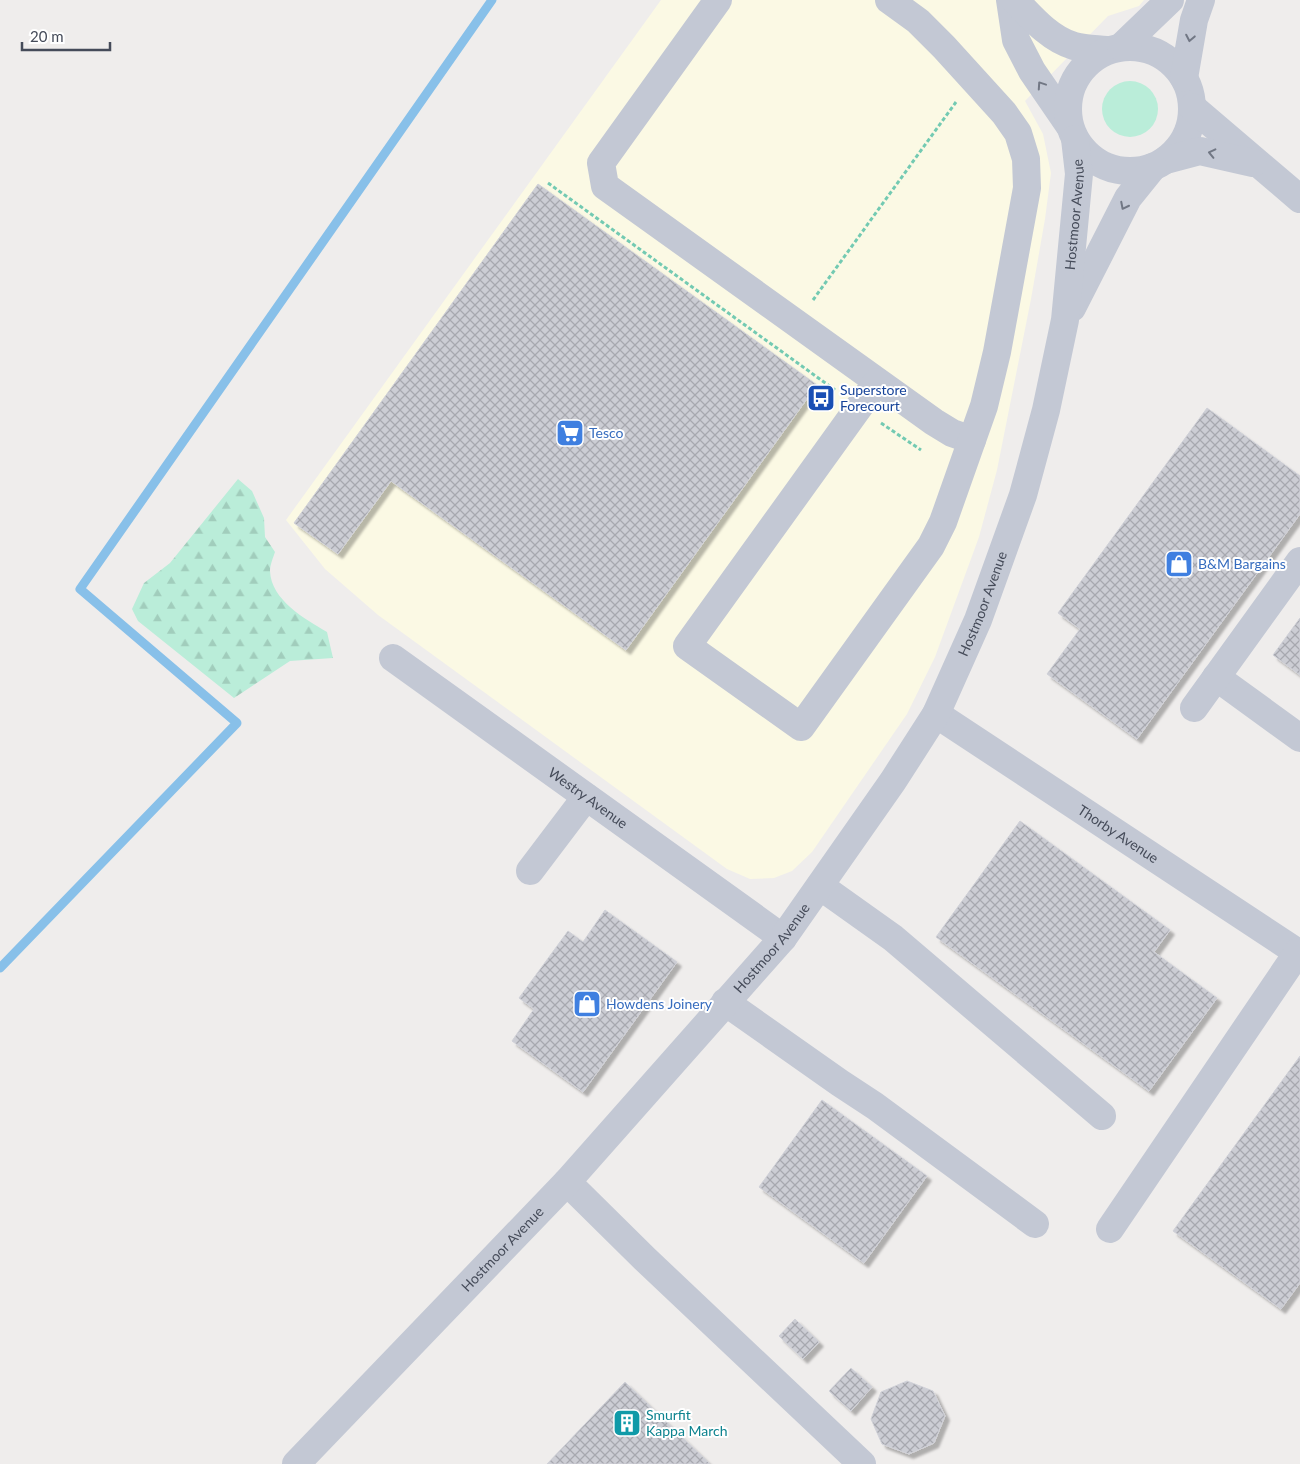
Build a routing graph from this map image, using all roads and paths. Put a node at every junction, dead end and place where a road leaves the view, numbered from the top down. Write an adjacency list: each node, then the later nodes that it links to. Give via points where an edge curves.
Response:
1 (718, 0): 16 (street, via 601,163 605,186)
2 (889, 0): 9 (street, via 918,21)
3 (1010, 0): 11 (street, one-way to 3, via 1016,40)
4 (1015, 0): 7 (street, via 1041,27 1060,39 1074,46)
5 (1170, 0): 7 (street)
6 (1201, 0): 8 (street, one-way to 8, via 1194,20)
7 (1113, 49): 8 (street, via 1136,46 1151,50 1176,66); 11 (street, via 1091,60 1078,73 1070,89 1067,107)
8 (1184, 78): 10 (street)
9 (976, 83): 16 (path, via 956,102); 19 (street, via 1018,133 1026,159 1026,188 997,352)
10 (1192, 107): 12 (street, via 1186,137 1178,150); 13 (street)
11 (1072, 132): 12 (street, via 1084,151 1109,168 1139,171); 15 (street, Hostmoor Avenue, via 1079,174)
12 (1160, 163): 13 (street, one-way to 12, via 1200,151); 15 (street, Hostmoor Avenue, one-way to 15, via 1128,198)
13 (1257, 163): 14 (street)
14 (1300, 199)
15 (1065, 320): 24 (street, Hostmoor Avenue, via 1046,410 1023,495 978,620)
16 (796, 323): 17 (path); 18 (street)
17 (778, 349)
18 (877, 382): 19 (street, via 952,433); 19 (street, via 687,646 801,727 931,546 943,522)
19 (972, 440)
20 (1300, 561): 22 (street)
21 (393, 658): 26 (street, Westry Avenue)
22 (1216, 677): 23 (street); 25 (street)
23 (1194, 708)
24 (936, 714): 28 (street, Hostmoor Avenue); 30 (street, Thorby Avenue)
25 (1300, 738)
26 (586, 797): 27 (street); 29 (street, Westry Avenue)
27 (530, 871)
28 (820, 886): 29 (street, Hostmoor Avenue); 32 (street, via 893,938)
29 (783, 938): 31 (street, Hostmoor Avenue)
30 (1299, 953): 35 (street)
31 (725, 1002): 33 (street, Hostmoor Avenue); 34 (street, via 875,1106)
32 (1102, 1116)
33 (567, 1182): 36 (street, Hostmoor Avenue); 37 (street)
34 (1035, 1224)
35 (1110, 1229)
36 (296, 1464)
37 (862, 1464)

